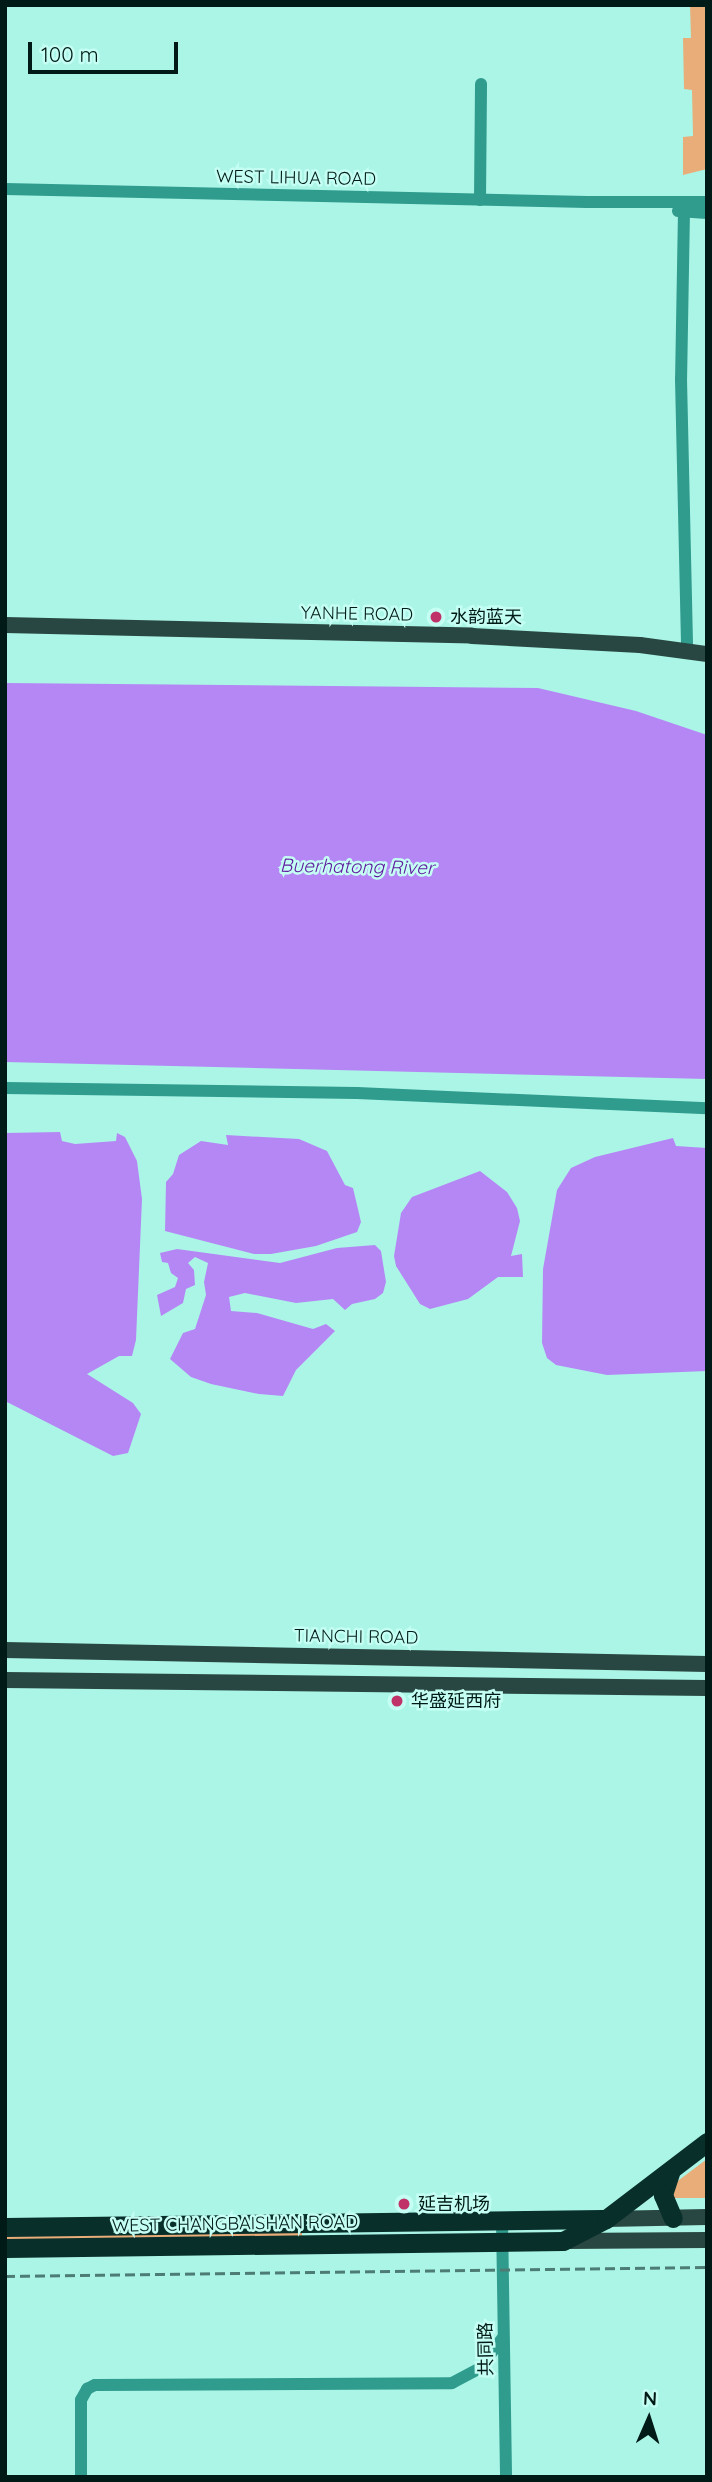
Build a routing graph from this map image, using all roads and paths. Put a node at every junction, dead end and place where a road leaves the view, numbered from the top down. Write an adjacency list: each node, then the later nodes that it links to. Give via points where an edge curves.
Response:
1 (481, 84): 3 (street)
2 (5, 189): 3 (street, WEST LIHUA ROAD)
3 (480, 200): 4 (street, WEST LIHUA ROAD)
4 (587, 202): 5 (street, WEST LIHUA ROAD); 6 (street, WEST LIHUA ROAD)
5 (707, 202)
6 (684, 211): 7 (street, WEST LIHUA ROAD); 9 (street, via 681,379)
7 (707, 213)
8 (5, 625): 9 (main road, YANHE ROAD, via 472,636)
9 (687, 650): 10 (main road, YANHE ROAD)
10 (707, 654)
11 (5, 1088): 12 (street, via 357,1093)
12 (707, 1108)
13 (5, 1650): 14 (main road, TIANCHI ROAD)
14 (707, 1664)
15 (5, 1679): 16 (main road)
16 (707, 1688)
17 (707, 2142): 18 (highway)
18 (670, 2173): 20 (highway, via 663,2195); 21 (highway)
19 (707, 2217): 20 (main road, WEST CHANGBAISHAN ROAD)
20 (673, 2218): 21 (main road, WEST CHANGBAISHAN ROAD)
21 (606, 2219): 22 (highway, WEST CHANGBAISHAN ROAD); 25 (highway)
22 (502, 2220): 23 (highway, WEST CHANGBAISHAN ROAD); 26 (street, 共同路)
23 (5, 2227)
24 (707, 2240): 25 (main road, WEST CHANGBAISHAN ROAD)
25 (563, 2241): 26 (highway, WEST CHANGBAISHAN ROAD)
26 (502, 2242): 27 (highway, WEST CHANGBAISHAN ROAD); 28 (street, 共同路)
27 (5, 2248)
28 (503, 2338): 29 (street, via 480,2368 452,2383 95,2385 81,2400); 30 (street, 共同路)
29 (80, 2477)
30 (506, 2477)

